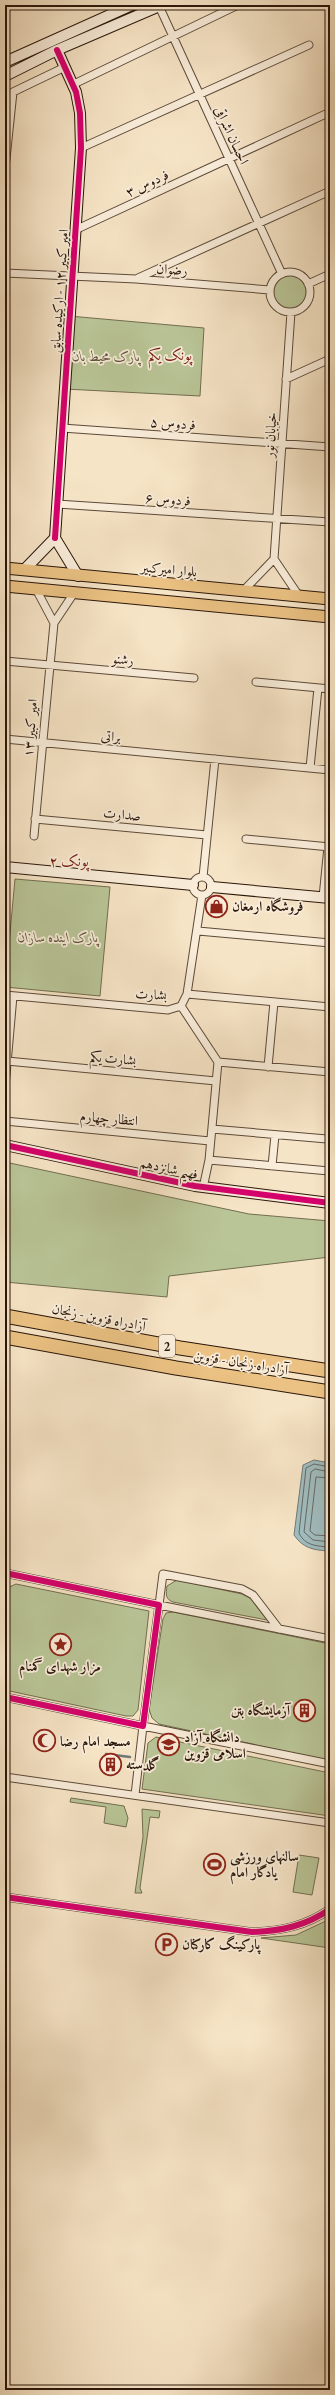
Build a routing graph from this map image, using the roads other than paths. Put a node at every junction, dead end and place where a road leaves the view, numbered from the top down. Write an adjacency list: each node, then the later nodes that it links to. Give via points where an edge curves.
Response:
1 (132, 5): 7 (street)
2 (238, 5): 4 (street)
3 (160, 6): 4 (street, احسان اشراقی); 6 (street)
4 (173, 36): 10 (street); 11 (street, احسان اشراقی)
5 (309, 45): 11 (street)
6 (57, 50): 8 (street, امیر کبیر ۱۲ - ارکیده سابق); 9 (street)
7 (5, 62)
8 (65, 66): 10 (street, امیر کبیر ۱۲ - ارکیده سابق); 15 (street, via 13,92)
9 (5, 76)
10 (74, 84): 13 (street, امیر کبیر ۱۲ - ارکیده سابق, via 80,113)
11 (200, 95): 13 (street); 14 (street, احسان اشراقی)
12 (330, 112): 14 (street, فردوس ۳)
13 (81, 148): 18 (street, امیر کبیر ۱۲ - ارکیده سابق)
14 (229, 159): 17 (street, احسان اشراقی); 18 (street, فردوس ۳)
15 (5, 168)
16 (330, 191): 17 (street)
17 (259, 224): 20 (street, احسان اشراقی); 23 (street)
18 (75, 230): 22 (street, امیر کبیر ۱۲ - ارکیده سابق)
19 (5, 272): 22 (street, رضوان)
20 (282, 274): 24 (street, via 288,272 300,275); 25 (street, via 276,278)
21 (330, 274): 24 (street)
22 (72, 276): 23 (street, رضوان); 29 (street, امیر کبیر ۱۲ - ارکیده سابق)
23 (136, 279): 25 (street, رضوان)
24 (308, 284): 26 (street, via 310,290 307,302 303,307)
25 (270, 290): 26 (street, via 273,303 278,308)
26 (291, 312): 28 (street, خیابان نور)
27 (330, 359): 28 (street)
28 (286, 378): 30 (street, خیابان نور)
29 (62, 428): 30 (street, فردوس ۵); 32 (street, امیر کبیر ۱۲ - ارکیده سابق)
30 (282, 443): 31 (street, فردوس ۵); 33 (street, خیابان نور)
31 (330, 447)
32 (57, 504): 33 (street, فردوس ۶); 35 (street, امیر کبیر ۱۲ - ارکیده سابق)
33 (277, 519): 34 (street, فردوس ۶); 36 (street, خیابان نور)
34 (330, 522)
35 (55, 538): 38 (street); 39 (street)
36 (274, 559): 42 (street); 44 (street)
37 (5, 568): 38 (main road, بلوار امیرکبیر)
38 (25, 569): 39 (main road, بلوار امیرکبیر)
39 (78, 576): 42 (main road, بلوار امیرکبیر)
40 (5, 586): 41 (main road)
41 (36, 589): 43 (main road); 47 (street)
42 (244, 590): 44 (main road, بلوار امیرکبیر)
43 (74, 593): 46 (main road); 47 (street)
44 (299, 596): 45 (main road, بلوار امیرکبیر)
45 (330, 599)
46 (330, 616)
47 (54, 623): 49 (street, امیر کبیر ۱۳)
48 (5, 661): 49 (street, رشنو)
49 (50, 665): 50 (street, رشنو); 55 (street, امیر کبیر ۱۳)
50 (194, 678)
51 (256, 682): 52 (street)
52 (318, 688): 53 (street); 57 (street)
53 (330, 689)
54 (5, 739): 55 (street, براتی)
55 (42, 742): 56 (street, براتی); 59 (street, امیر کبیر ۱۳)
56 (215, 759): 57 (street, براتی); 60 (street)
57 (310, 768): 58 (street, براتی)
58 (330, 770)
59 (35, 819): 60 (street, صدارت); 61 (street, امیر کبیر ۱۳)
60 (207, 835): 65 (street)
61 (34, 836)
62 (246, 839): 63 (street)
63 (329, 847): 69 (street)
64 (5, 867): 66 (street)
65 (203, 877): 66 (street, via 196,879); 67 (street, via 210,880)
66 (193, 885): 68 (street, via 195,892)
67 (212, 887): 68 (street, via 207,894); 69 (street)
68 (202, 895): 70 (street, بشارت)
69 (326, 898)
70 (198, 931): 71 (street); 72 (street, بشارت)
71 (330, 943)
72 (187, 994): 75 (street); 76 (street, بشارت)
73 (5, 995): 74 (street, بشارت)
74 (13, 996): 76 (street, بشارت, via 168,1010); 78 (street)
75 (274, 1002): 77 (street); 80 (street)
76 (182, 1006): 79 (street)
77 (330, 1007)
78 (7, 1061): 81 (street); 83 (street, بشارت یکم)
79 (218, 1062): 80 (street); 83 (street)
80 (268, 1066): 82 (street)
81 (6, 1070): 84 (street)
82 (330, 1072)
83 (216, 1081): 86 (street)
84 (5, 1086)
85 (5, 1122): 89 (street, انتظار چهارم)
86 (212, 1129): 87 (street); 89 (street)
87 (275, 1135): 88 (street); 92 (street)
88 (327, 1140)
89 (210, 1141): 91 (street)
90 (5, 1145): 94 (street, فهیم شانزدهم)
91 (209, 1160): 92 (street); 94 (street)
92 (272, 1166): 93 (street)
93 (329, 1171)
94 (203, 1188): 95 (street, فهیم شانزدهم)
95 (330, 1203)
96 (5, 1316): 98 (highway, آزادراه قزوین - زنجان / 2, via 180,1348)
97 (5, 1337): 99 (highway, آزادراه زنجان - قزوین / 2, via 176,1368)
98 (330, 1371)
99 (330, 1392)
100 (5, 1572): 101 (street)
101 (159, 1605): 102 (street); 102 (street, via 163,1574 242,1589 254,1595); 105 (street)
102 (280, 1629): 103 (street)
103 (330, 1639)
104 (5, 1697): 105 (street)
105 (143, 1726): 106 (street); 108 (street)
106 (330, 1764)
107 (5, 1777): 108 (street)
108 (134, 1795): 109 (street)
109 (330, 1823)
110 (5, 1897): 111 (street, via 252,1932 276,1931 305,1923)
111 (330, 1909)

